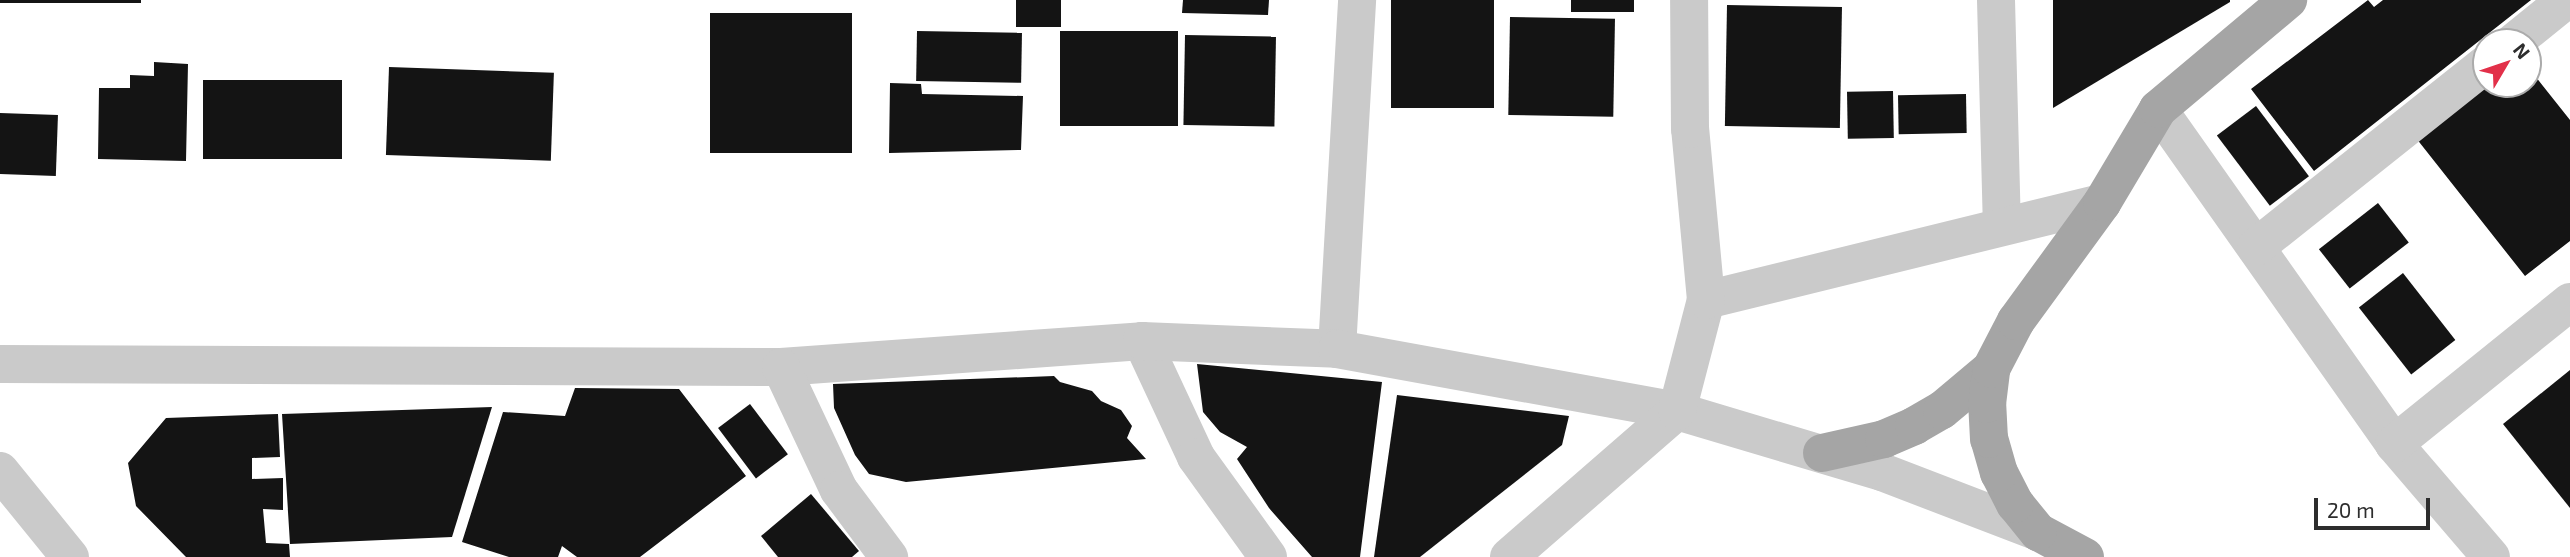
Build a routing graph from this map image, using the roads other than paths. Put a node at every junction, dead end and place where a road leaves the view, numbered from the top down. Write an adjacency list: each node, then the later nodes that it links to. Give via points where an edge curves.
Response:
1 (1357, 0): 15 (street)
2 (1689, 0): 12 (street, via 1690,129)
3 (1996, 0): 10 (street)
4 (2566, 0): 6 (street)
5 (2280, 3): 8 (main road)
6 (2531, 28)
7 (2472, 75): 11 (street)
8 (2158, 109): 9 (main road); 11 (street)
9 (2102, 203): 10 (street); 18 (main road, via 2054,264)
10 (2002, 226): 12 (street)
11 (2256, 247): 20 (street)
12 (1706, 300): 19 (street)
13 (2570, 302): 20 (street)
14 (1142, 341): 15 (street); 17 (street); 26 (street, via 1196,457)
15 (1337, 349): 19 (street)
16 (0, 364): 17 (street)
17 (781, 367): 25 (street, via 839,490)
18 (1991, 369): 21 (main road, via 1942,410 1914,426 1874,442); 23 (main road, via 1987,404 1999,473)
19 (1677, 411): 21 (street); 27 (street)
20 (2394, 444): 29 (street)
21 (1822, 453): 23 (street, via 1948,495)
22 (0, 471): 24 (street)
23 (2038, 532): 28 (main road)
24 (70, 557)
25 (889, 557)
26 (1268, 557)
27 (1509, 557)
28 (2085, 557)
29 (2491, 557)

